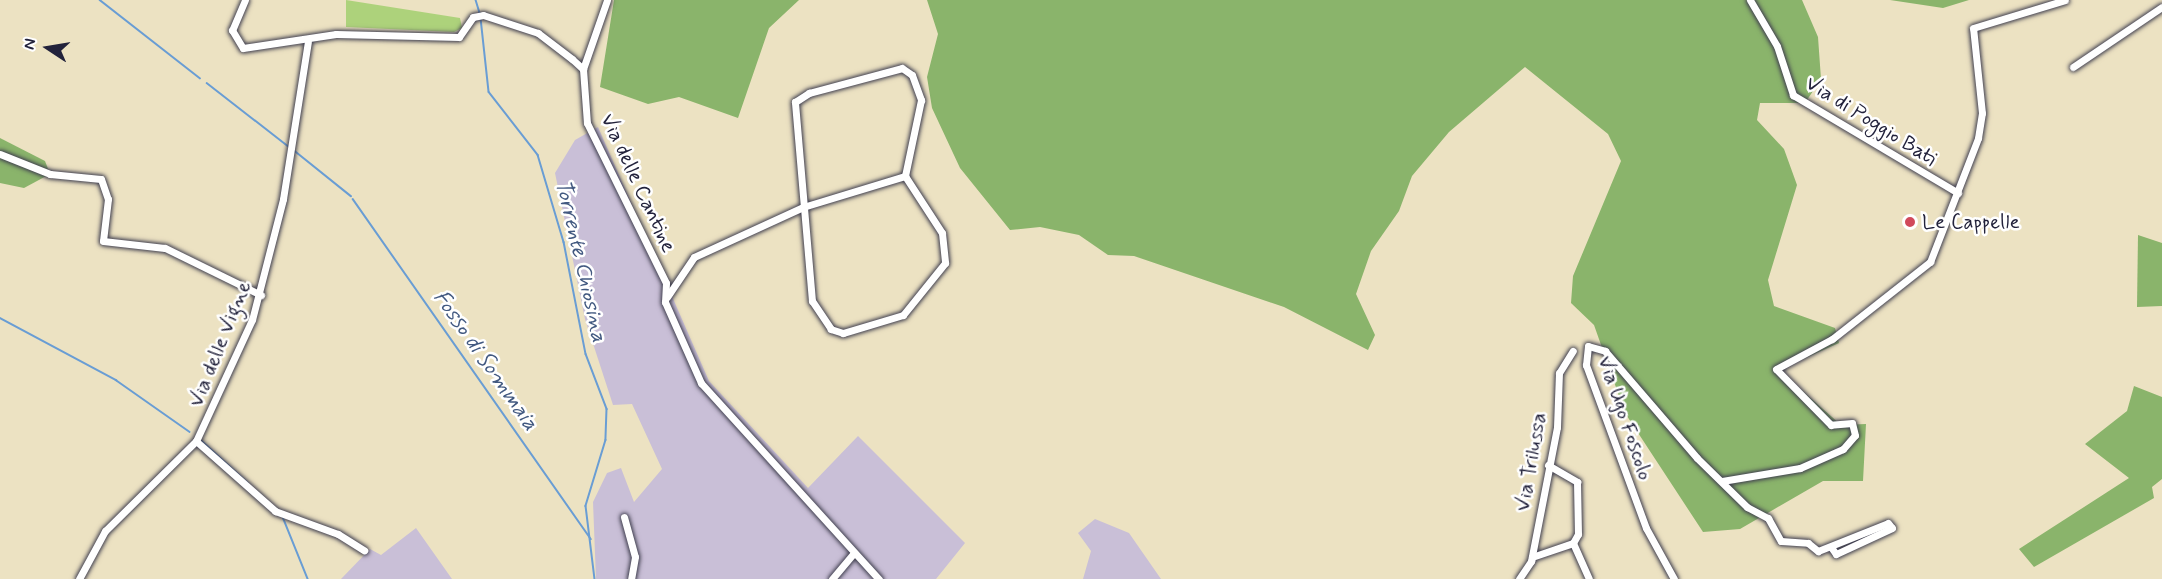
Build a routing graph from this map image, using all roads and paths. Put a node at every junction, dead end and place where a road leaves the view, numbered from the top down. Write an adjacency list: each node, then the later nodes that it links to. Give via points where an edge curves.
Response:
1 (245, 0): 6 (street, via 232,30 243,48)
2 (607, 0): 8 (street)
3 (1750, 0): 11 (street, Via di Poggio Bati, via 1777,46 1793,95)
4 (2065, 0): 11 (street, via 1973,28 1982,113)
5 (2162, 7): 7 (street)
6 (308, 42): 8 (street, via 363,33 459,37 475,16 483,15 538,33); 13 (street, Via delle Vigne, via 297,124)
7 (2073, 67)
8 (583, 69): 14 (street, Via delle Cantine, via 587,123 666,283)
9 (0, 154): 13 (street, via 50,174 101,179 108,199 103,241 165,248)
10 (905, 176): 12 (street, Via delle Cantine); 12 (street, via 921,100 912,75 902,68 796,98); 12 (street, via 942,233 945,263 903,315 853,333 831,329 815,310)
11 (1958, 193): 18 (street, via 1930,262 1835,337 1776,369 1822,418 1831,425 1852,423 1855,435 1843,449 1800,468)
12 (803, 207): 14 (street, Via delle Cantine, via 694,257)
13 (261, 295): 16 (street, Via delle Vigne)
14 (665, 302): 23 (street, Via delle Cantine, via 701,383)
15 (1573, 351): 17 (street, Via Trilussa, via 1559,373 1557,427)
16 (196, 441): 22 (street, via 275,511 338,534); 26 (street, Via delle Vigne, via 105,531)
17 (1548, 465): 20 (street, via 1577,482 1578,534); 24 (street, Via Trilussa)
18 (1722, 481): 21 (street, via 1747,507 1768,518 1781,541 1808,543 1816,551); 25 (street, Via Ugo Foscolo, via 1605,351 1588,346 1586,365 1646,528)
19 (624, 517): 27 (street, via 635,557)
20 (1573, 543): 24 (street); 31 (street)
21 (1831, 547): 21 (street, via 1888,524 1892,528 1836,554)
22 (364, 550)
23 (852, 555): 28 (street); 29 (street, Via delle Cantine)
24 (1532, 557): 30 (street, Via Trilussa)
25 (1673, 577): 32 (street)
26 (78, 579)
27 (631, 579)
28 (832, 579)
29 (879, 579)
30 (1519, 579)
31 (1589, 579)
32 (1663, 579)

